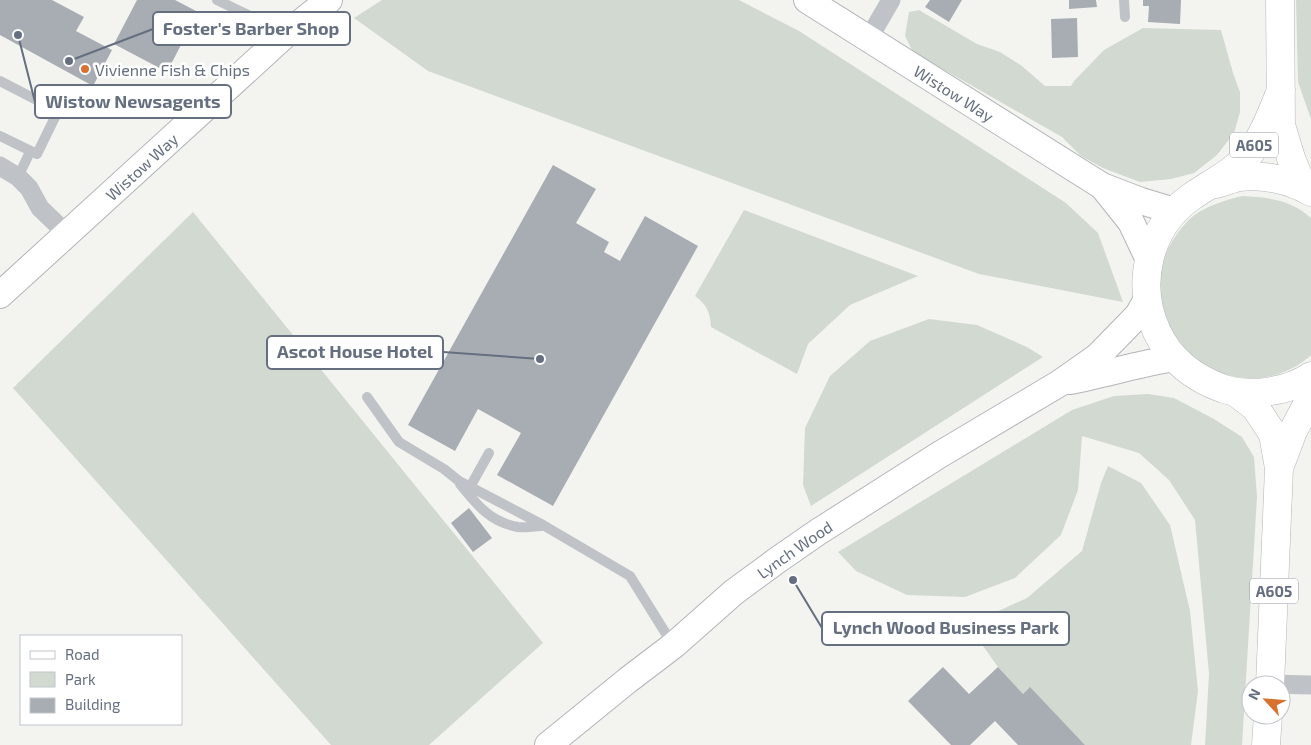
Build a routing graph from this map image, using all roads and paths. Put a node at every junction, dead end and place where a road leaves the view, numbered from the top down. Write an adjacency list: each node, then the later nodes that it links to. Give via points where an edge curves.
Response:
1 (217, 0): 8 (lane)
2 (329, 0): 8 (street, Wistow Way)
3 (807, 0): 9 (street, Wistow Way)
4 (891, 0): 9 (street)
5 (1124, 0): 7 (lane)
6 (1280, 0): 11 (main road, A605)
7 (1125, 17)
8 (284, 35): 20 (street, Wistow Way)
9 (868, 38): 16 (street, Wistow Way)
10 (0, 81): 13 (lane, via 58,111 37,154)
11 (1281, 90): 17 (main road, A605, via 1266,127 1244,160); 18 (main road, A605, via 1281,125 1291,158)
12 (0, 136): 13 (lane)
13 (30, 152): 15 (lane)
14 (0, 166): 15 (street)
15 (18, 177): 20 (street, via 29,188 40,208)
16 (1102, 186): 19 (street, Wistow Way); 21 (street, Wistow Way, via 1131,222)
17 (1208, 186): 18 (main road, via 1240,177 1264,177); 19 (main road)
18 (1307, 190)
19 (1174, 211): 21 (main road, via 1154,242)
20 (66, 234): 22 (street, Wistow Way)
21 (1149, 260): 23 (main road)
22 (0, 294)
23 (1147, 298): 24 (main road, via 1161,340); 26 (street, Lynch Wood, via 1138,316 1097,357)
24 (1174, 358): 26 (street, Lynch Wood); 27 (main road, via 1188,371 1213,385)
25 (1311, 376): 27 (main road, via 1276,391)
26 (1060, 383): 35 (street, Lynch Wood, via 818,532 734,592)
27 (1235, 392): 31 (main road, A605, via 1255,406 1273,434)
28 (1311, 397): 31 (main road, A605, via 1292,432)
29 (367, 398): 32 (lane, via 399,442)
30 (489, 453): 33 (lane)
31 (1279, 468): 36 (main road, A605)
32 (458, 481): 33 (lane); 34 (lane, via 479,508 495,519 519,527)
33 (470, 487): 34 (lane)
34 (542, 526): 35 (lane, via 630,576)
35 (674, 646): 40 (street, Lynch Wood)
36 (1270, 675)
37 (1291, 685): 38 (street)
38 (1311, 685)
39 (1267, 725): 41 (main road)
40 (548, 745)
41 (1266, 745)

